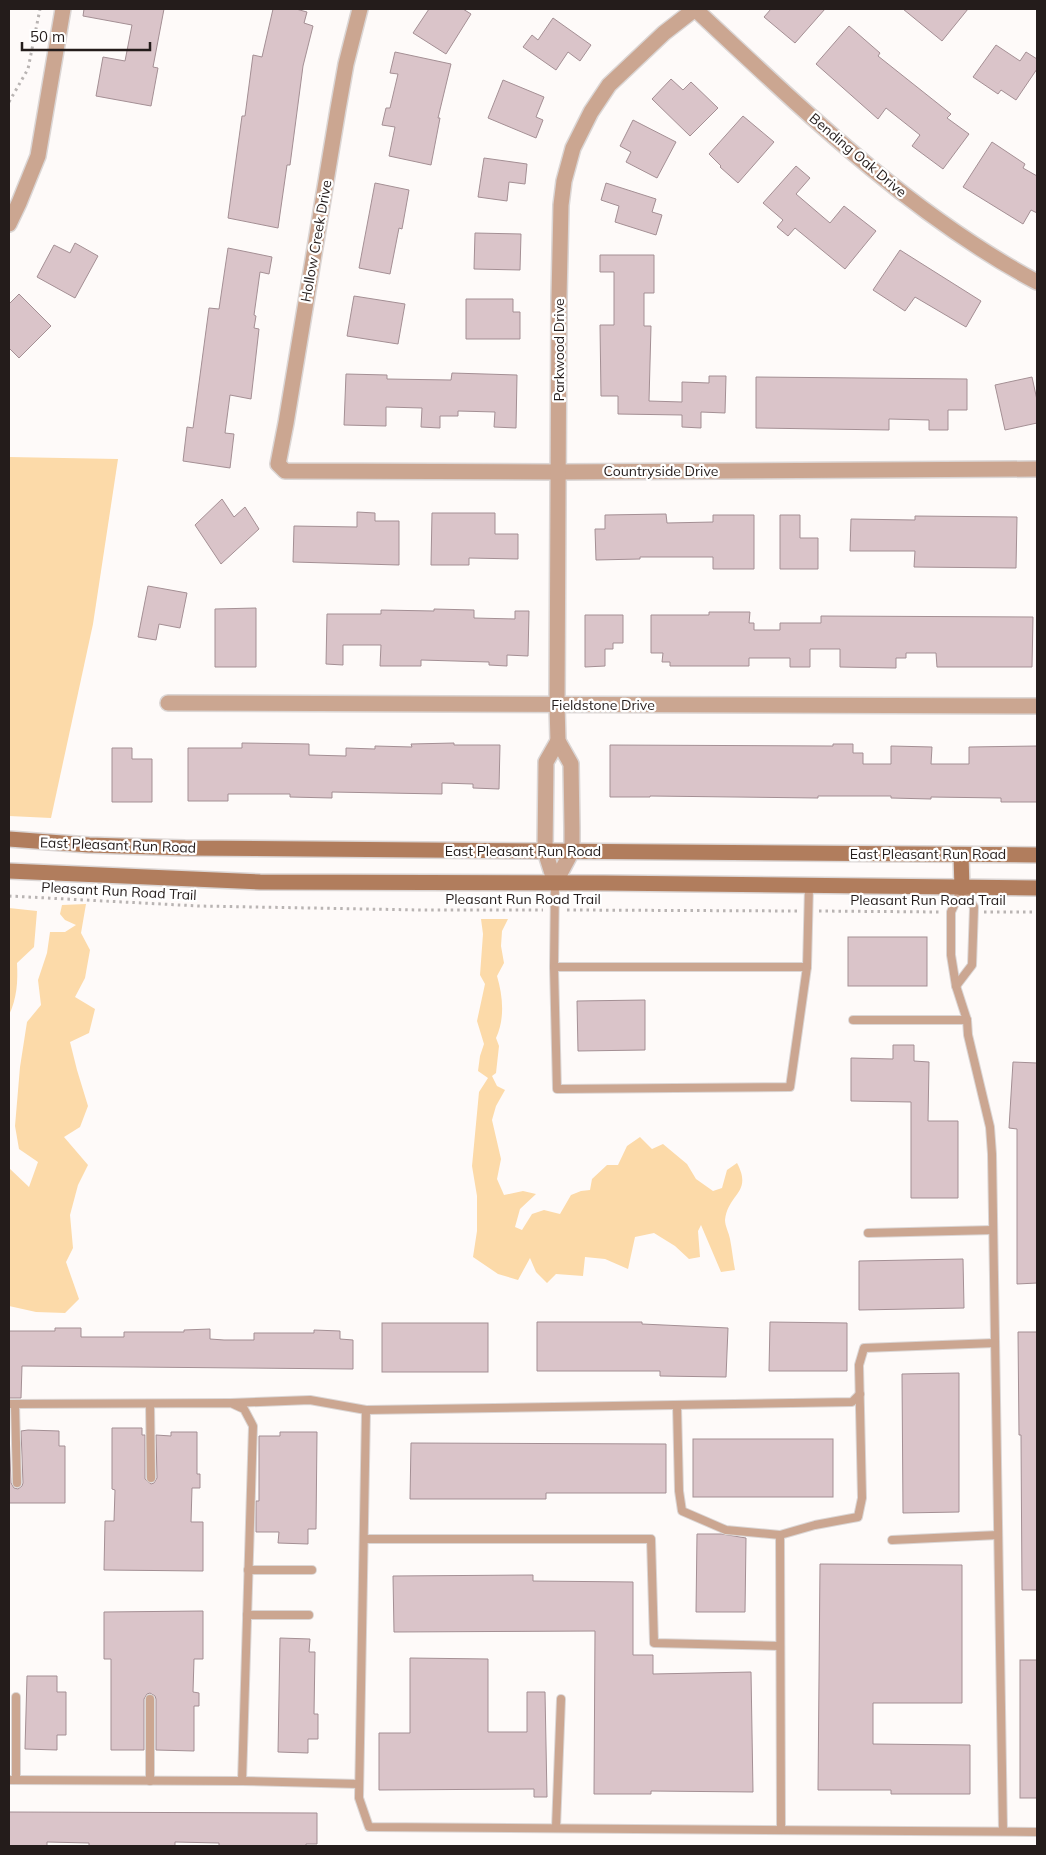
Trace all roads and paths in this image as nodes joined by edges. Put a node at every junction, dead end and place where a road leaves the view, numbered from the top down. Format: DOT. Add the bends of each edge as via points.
graph roads {
  1 [pos="40,9"];
  2 [pos="63,9"];
  3 [pos="360,9"];
  4 [pos="695,9"];
  5 [pos="9,102"];
  6 [pos="9,224"];
  7 [pos="1037,282"];
  8 [pos="1037,469"];
  9 [pos="285,471"];
  10 [pos="558,472"];
  11 [pos="168,703"];
  12 [pos="557,705"];
  13 [pos="1037,706"];
  14 [pos="558,741"];
  15 [pos="9,839"];
  16 [pos="545,851"];
  17 [pos="572,851"];
  18 [pos="961,855"];
  19 [pos="1037,855"];
  20 [pos="9,871"];
  21 [pos="555,883"];
  22 [pos="809,886"];
  23 [pos="962,888"];
  24 [pos="1037,888"];
  25 [pos="9,896"];
  26 [pos="555,910"];
  27 [pos="808,911"];
  28 [pos="951,912"];
  29 [pos="974,912"];
  30 [pos="1037,912"];
  31 [pos="554,967"];
  32 [pos="807,967"];
  33 [pos="956,986"];
  34 [pos="853,1020"];
  35 [pos="967,1020"];
  36 [pos="993,1230"];
  37 [pos="868,1233"];
  38 [pos="995,1343"];
  39 [pos="860,1394"];
  40 [pos="231,1403"];
  41 [pos="12,1404"];
  42 [pos="150,1404"];
  43 [pos="677,1406"];
  44 [pos="366,1410"];
  45 [pos="151,1478"];
  46 [pos="17,1483"];
  47 [pos="780,1535"];
  48 [pos="998,1536"];
  49 [pos="364,1539"];
  50 [pos="892,1540"];
  51 [pos="248,1570"];
  52 [pos="312,1570"];
  53 [pos="247,1616"];
  54 [pos="310,1616"];
  55 [pos="780,1646"];
  56 [pos="16,1698"];
  57 [pos="150,1699"];
  58 [pos="561,1699"];
  59 [pos="12,1780"];
  60 [pos="150,1781"];
  61 [pos="242,1781"];
  62 [pos="359,1784"];
  63 [pos="556,1828"];
  64 [pos="781,1830"];
  65 [pos="1003,1831"];
  66 [pos="1037,1832"];
  1 -- 5 [label="path" via="28,69"];
  2 -- 6 [label="street" via="38,156"];
  3 -- 9 [label="street, Hollow Creek Drive" via="346,64 278,464"];
  4 -- 7 [label="street, Bending Oak Drive" via="887,181 942,222"];
  4 -- 10 [label="street, Parkwood Drive" via="658,38 609,85 573,148 561,205"];
  8 -- 10 [label="street, Countryside Drive"];
  9 -- 10 [label="street, Countryside Drive"];
  10 -- 12 [label="street, Parkwood Drive"];
  11 -- 12 [label="street, Fieldstone Drive"];
  12 -- 13 [label="street, Fieldstone Drive"];
  12 -- 14 [label="street, Parkwood Drive"];
  14 -- 16 [label="street" via="546,762"];
  14 -- 17 [label="street, Parkwood Drive" via="571,764"];
  15 -- 16 [label="main road, East Pleasant Run Road" via="185,848"];
  16 -- 17 [label="main road, East Pleasant Run Road"];
  16 -- 21 [label="street"];
  17 -- 18 [label="main road, East Pleasant Run Road"];
  17 -- 21 [label="street, Parkwood Drive"];
  18 -- 19 [label="main road, East Pleasant Run Road"];
  18 -- 23 [label="main road"];
  20 -- 21 [label="main road" via="260,882"];
  21 -- 22 [label="main road"];
  21 -- 26 [label="lane"];
  22 -- 23 [label="main road"];
  22 -- 27 [label="lane"];
  23 -- 24 [label="main road"];
  23 -- 28 [label="lane"];
  23 -- 29 [label="lane"];
  25 -- 26 [label="path, Pleasant Run Road Trail" via="199,906"];
  26 -- 27 [label="path, Pleasant Run Road Trail"];
  26 -- 31 [label="lane"];
  27 -- 28 [label="path, Pleasant Run Road Trail"];
  27 -- 32 [label="lane"];
  28 -- 33 [label="lane" via="951,955"];
  29 -- 30 [label="path, Pleasant Run Road Trail"];
  29 -- 33 [label="lane" via="972,965"];
  31 -- 32 [label="lane"];
  31 -- 32 [label="lane" via="557,1089 790,1087"];
  33 -- 35 [label="lane"];
  34 -- 35 [label="lane"];
  35 -- 36 [label="lane" via="990,1127"];
  36 -- 37 [label="lane"];
  36 -- 38 [label="lane"];
  38 -- 39 [label="lane" via="864,1348 859,1365"];
  38 -- 48 [label="lane"];
  39 -- 43 [label="lane" via="852,1402"];
  39 -- 47 [label="lane" via="862,1498 858,1517"];
  40 -- 42 [label="lane"];
  40 -- 44 [label="lane" via="310,1400"];
  40 -- 51 [label="lane" via="244,1409 252,1426"];
  41 -- 42 [label="lane"];
  41 -- 46 [label="lane"];
  42 -- 45 [label="lane"];
  43 -- 44 [label="lane"];
  43 -- 47 [label="lane" via="682,1511 726,1530"];
  44 -- 49 [label="lane"];
  47 -- 55 [label="lane"];
  48 -- 50 [label="lane"];
  48 -- 65 [label="lane"];
  49 -- 55 [label="lane" via="651,1539 654,1643"];
  49 -- 62 [label="lane"];
  51 -- 52 [label="lane"];
  51 -- 53 [label="lane"];
  53 -- 54 [label="lane"];
  53 -- 61 [label="lane"];
  55 -- 64 [label="lane"];
  56 -- 59 [label="lane"];
  57 -- 60 [label="lane"];
  58 -- 63 [label="lane"];
  59 -- 60 [label="lane"];
  60 -- 61 [label="lane"];
  61 -- 62 [label="lane"];
  62 -- 63 [label="lane" via="359,1798 369,1827"];
  63 -- 64 [label="lane"];
  64 -- 65 [label="lane"];
  65 -- 66 [label="lane"];
}
